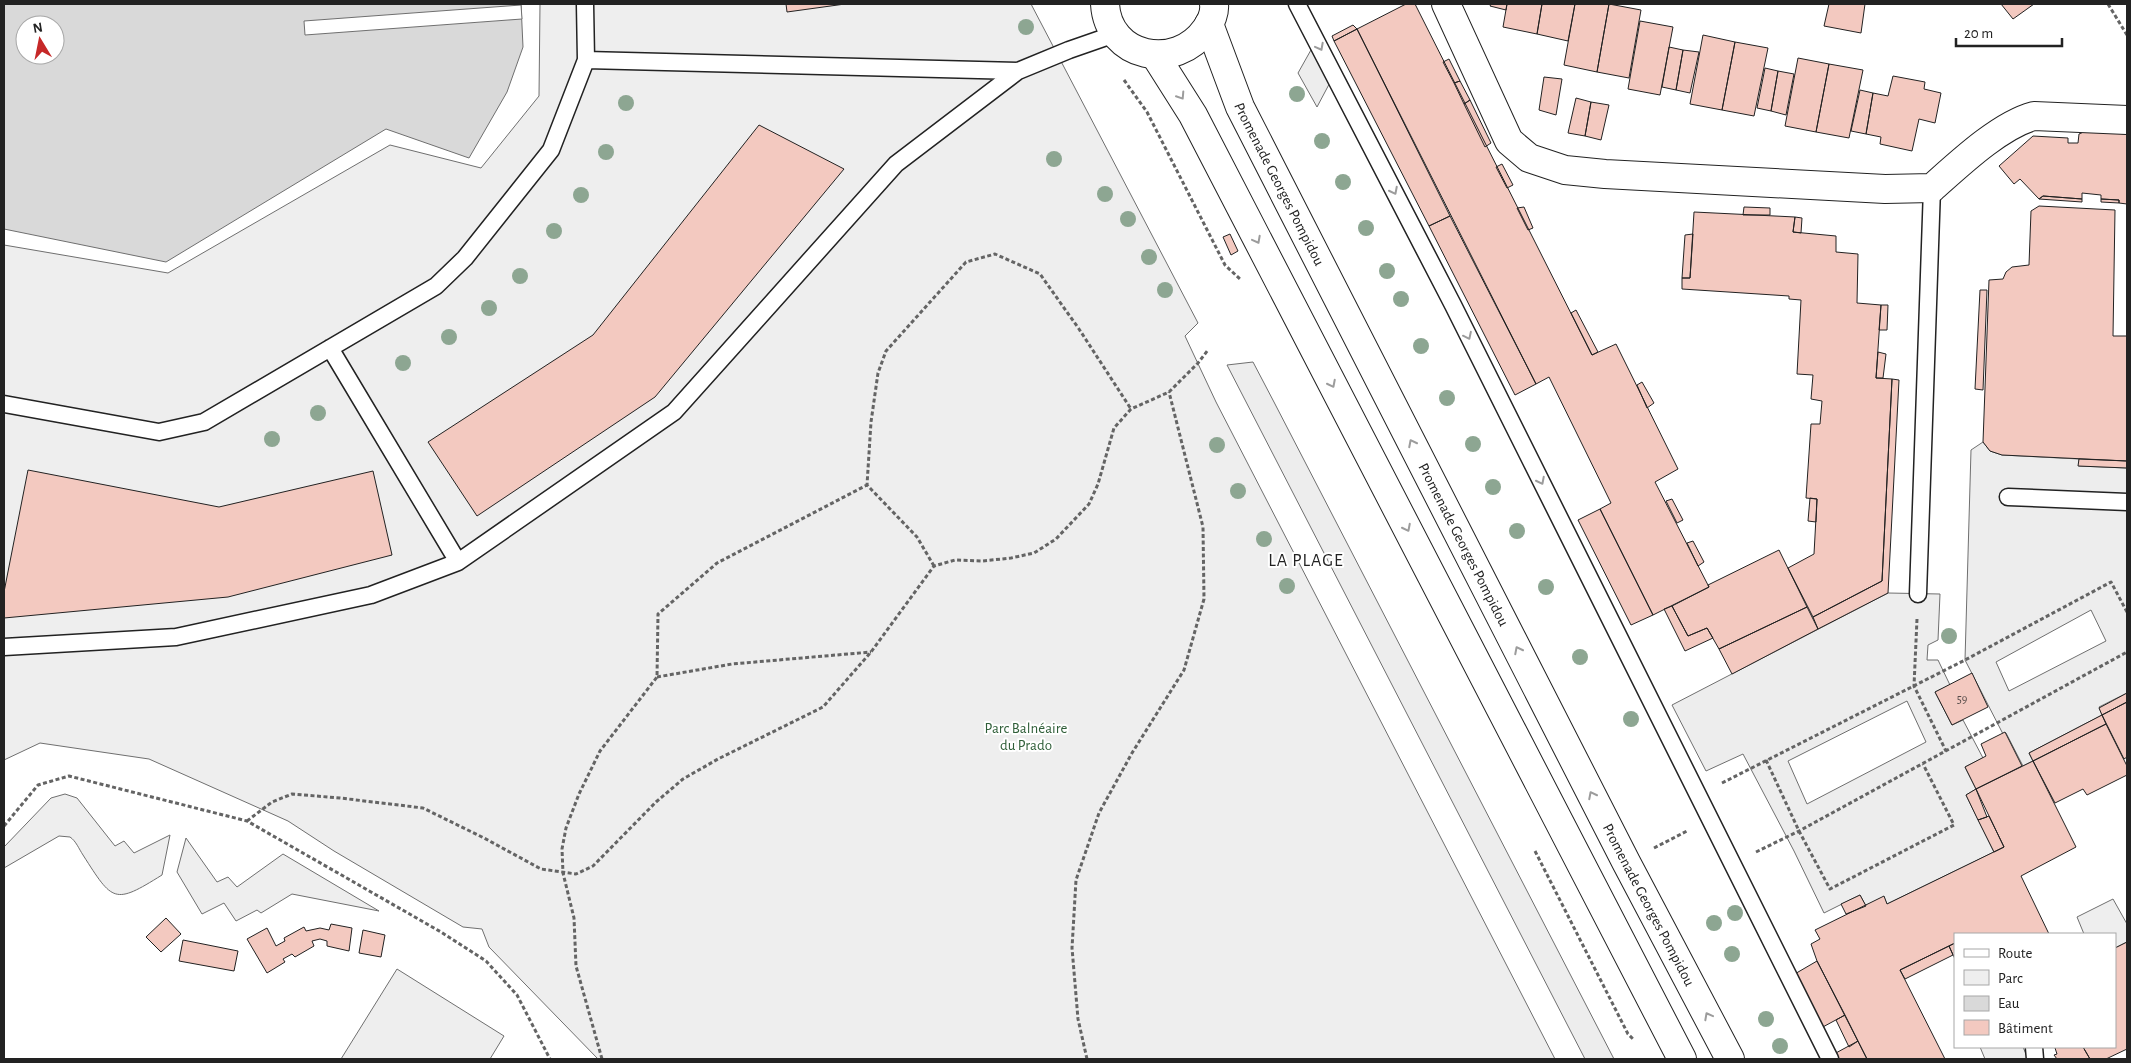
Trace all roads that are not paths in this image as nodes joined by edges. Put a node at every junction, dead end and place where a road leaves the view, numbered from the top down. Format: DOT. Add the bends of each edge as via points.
graph roads {
  1 [pos="585,4"];
  2 [pos="1104,4"];
  3 [pos="1297,4"];
  4 [pos="1446,4"];
  5 [pos="1212,14"];
  6 [pos="1115,34"];
  7 [pos="1155,55"];
  8 [pos="586,60"];
  9 [pos="1018,71"];
  10 [pos="2127,120"];
  11 [pos="1932,188"];
  12 [pos="330,348"];
  13 [pos="4,404"];
  14 [pos="2008,496"];
  15 [pos="2127,502"];
  16 [pos="458,562"];
  17 [pos="1918,594"];
  18 [pos="4,647"];
  19 [pos="1682,1059"];
  20 [pos="1730,1059"];
  21 [pos="1830,1059"];
  1 -- 8 [label="lane"];
  2 -- 6 [label="main road"];
  3 -- 21 [label="lane, one-way" via="1457,314"];
  4 -- 11 [label="main road" via="1510,141 1529,158 1565,170 1605,174 1885,189"];
  5 -- 7 [label="main road, Promenade Georges Pompidou" via="1200,38 1187,48 1172,54"];
  20 -- 5 [label="main road, Promenade Georges Pompidou, one-way" via="1240,107"];
  6 -- 7 [label="main road, Promenade Georges Pompidou" via="1140,52"];
  6 -- 9 [label="lane"];
  7 -- 19 [label="main road, one-way" via="1193,114"];
  8 -- 9 [label="lane"];
  8 -- 12 [label="lane" via="551,150 465,258 436,286"];
  9 -- 16 [label="lane" via="896,164 674,412"];
  10 -- 11 [label="main road" via="2034,116 2020,120"];
  11 -- 17 [label="lane"];
  12 -- 13 [label="lane" via="204,422 159,432"];
  12 -- 16 [label="lane"];
  14 -- 15 [label="lane"];
  16 -- 18 [label="lane" via="372,595 176,637"];
}
